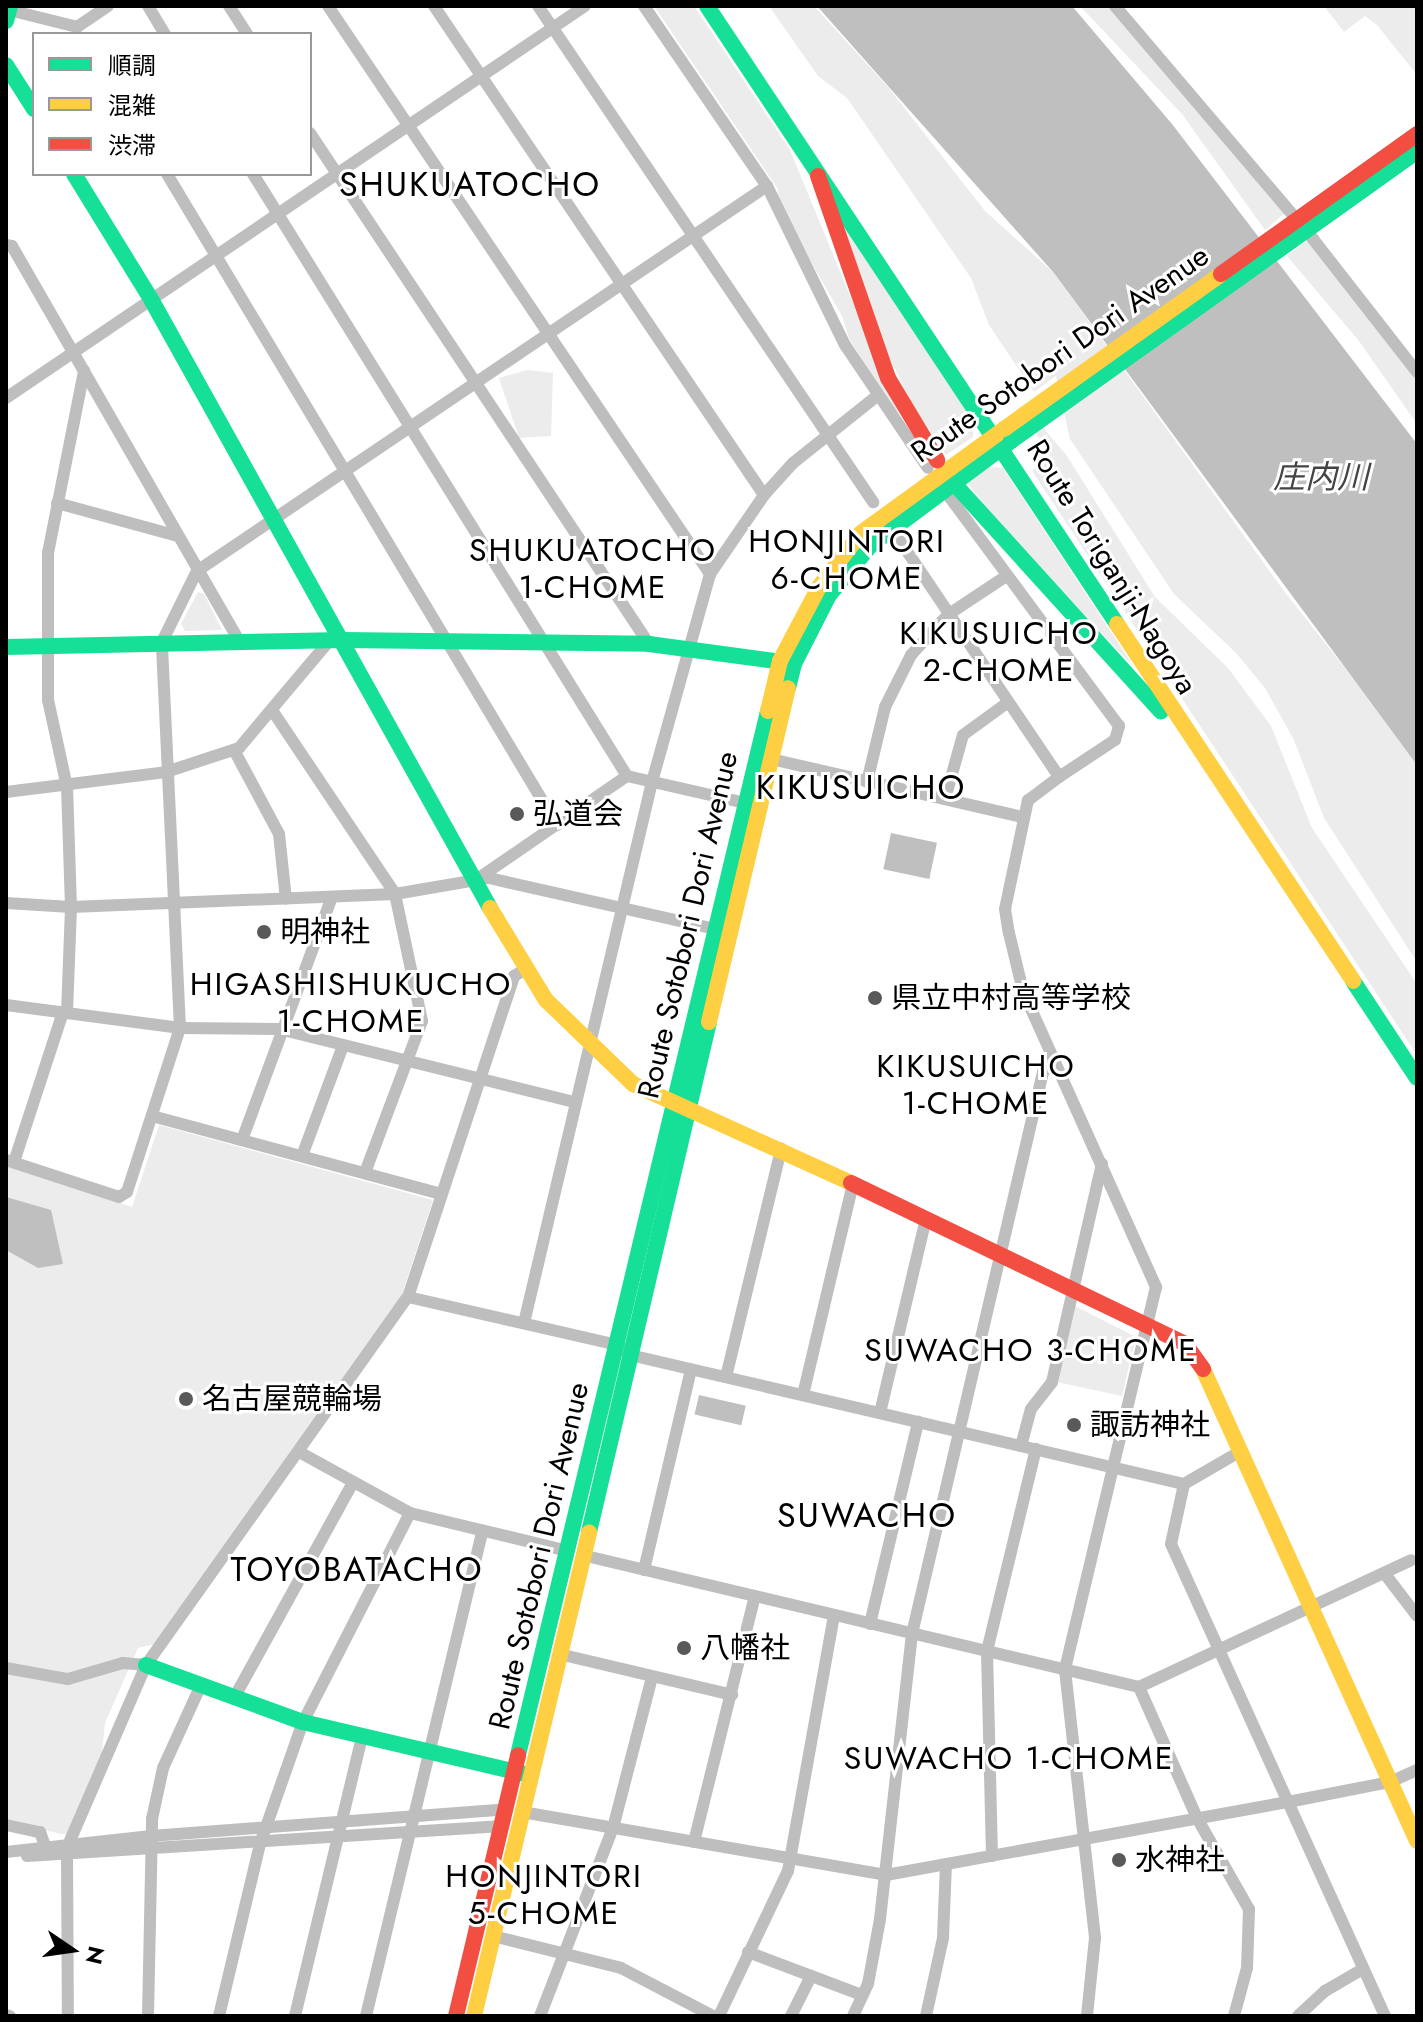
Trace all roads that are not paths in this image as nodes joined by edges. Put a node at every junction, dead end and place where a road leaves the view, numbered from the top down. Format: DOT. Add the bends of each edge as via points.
graph roads {
  1 [pos="108,6"];
  2 [pos="148,6"];
  3 [pos="229,6"];
  4 [pos="328,6"];
  5 [pos="434,6"];
  6 [pos="538,6"];
  7 [pos="585,6"];
  8 [pos="644,6"];
  9 [pos="707,6"];
  10 [pos="1115,6"];
  11 [pos="8,12"];
  12 [pos="553,28"];
  13 [pos="80,30"];
  14 [pos="164,32"];
  15 [pos="246,32"];
  16 [pos="6,65"];
  17 [pos="482,77"];
  18 [pos="32,106"];
  19 [pos="409,126"];
  20 [pos="1417,134"];
  21 [pos="312,136"];
  22 [pos="1417,151"];
  23 [pos="816,167"];
  24 [pos="337,175"];
  25 [pos="75,176"];
  26 [pos="168,176"];
  27 [pos="254,176"];
  28 [pos="767,186"];
  29 [pos="279,215"];
  30 [pos="692,237"];
  31 [pos="6,245"];
  32 [pos="217,257"];
  33 [pos="621,284"];
  34 [pos="152,301"];
  35 [pos="549,333"];
  36 [pos="74,353"];
  37 [pos="84,371"];
  38 [pos="1417,372"];
  39 [pos="476,383"];
  40 [pos="877,396"];
  41 [pos="6,398"];
  42 [pos="411,427"];
  43 [pos="825,433"];
  44 [pos="1003,438"];
  45 [pos="932,464"];
  46 [pos="345,471"];
  47 [pos="955,493"];
  48 [pos="764,495"];
  49 [pos="873,502"];
  50 [pos="57,503"];
  51 [pos="273,520"];
  52 [pos="896,535"];
  53 [pos="178,536"];
  54 [pos="197,571"];
  55 [pos="710,574"];
  56 [pos="1005,577"];
  57 [pos="949,614"];
  58 [pos="336,640"];
  59 [pos="239,641"];
  60 [pos="446,641"];
  61 [pos="162,642"];
  62 [pos="545,643"];
  63 [pos="649,644"];
  64 [pos="46,645"];
  65 [pos="6,647"];
  66 [pos="686,648"];
  67 [pos="787,663"];
  68 [pos="1007,703"];
  69 [pos="272,710"];
  70 [pos="1183,732"];
  71 [pos="234,750"];
  72 [pos="771,759"];
  73 [pos="166,772"];
  74 [pos="627,776"];
  75 [pos="1059,777"];
  76 [pos="652,782"];
  77 [pos="867,782"];
  78 [pos="67,787"];
  79 [pos="6,792"];
  80 [pos="945,799"];
  81 [pos="746,803"];
  82 [pos="1023,817"];
  83 [pos="557,825"];
  84 [pos="476,880"];
  85 [pos="395,894"];
  86 [pos="332,897"];
  87 [pos="286,899"];
  88 [pos="6,903"];
  89 [pos="174,904"];
  90 [pos="71,907"];
  91 [pos="622,908"];
  92 [pos="715,929"];
  93 [pos="524,970"];
  94 [pos="6,1005"];
  95 [pos="65,1012"];
  96 [pos="180,1028"];
  97 [pos="279,1029"];
  98 [pos="588,1045"];
  99 [pos="343,1046"];
  100 [pos="406,1062"];
  101 [pos="1055,1063"];
  102 [pos="1417,1078"];
  103 [pos="480,1080"];
  104 [pos="575,1102"];
  105 [pos="681,1107"];
  106 [pos="152,1116"];
  107 [pos="242,1140"];
  108 [pos="781,1149"];
  109 [pos="302,1156"];
  110 [pos="10,1161"];
  111 [pos="1102,1164"];
  112 [pos="365,1173"];
  113 [pos="853,1184"];
  114 [pos="442,1194"];
  115 [pos="926,1219"];
  116 [pos="1002,1257"];
  117 [pos="1073,1291"];
  118 [pos="408,1297"];
  119 [pos="524,1323"];
  120 [pos="1146,1325"];
  121 [pos="624,1350"];
  122 [pos="691,1369"];
  123 [pos="726,1377"];
  124 [pos="803,1395"];
  125 [pos="880,1413"];
  126 [pos="918,1422"];
  127 [pos="959,1431"];
  128 [pos="1021,1446"];
  129 [pos="1036,1449"];
  130 [pos="1241,1451"];
  131 [pos="301,1453"];
  132 [pos="1113,1467"];
  133 [pos="352,1484"];
  134 [pos="1184,1484"];
  135 [pos="410,1513"];
  136 [pos="482,1532"];
  137 [pos="575,1553"];
  138 [pos="1411,1560"];
  139 [pos="644,1570"];
  140 [pos="1385,1574"];
  141 [pos="755,1596"];
  142 [pos="1311,1609"];
  143 [pos="834,1615"];
  144 [pos="1417,1616"];
  145 [pos="870,1624"];
  146 [pos="912,1634"];
  147 [pos="987,1651"];
  148 [pos="1219,1651"];
  149 [pos="559,1654"];
  150 [pos="146,1665"];
  151 [pos="6,1668"];
  152 [pos="1065,1670"];
  153 [pos="652,1677"];
  154 [pos="200,1687"];
  155 [pos="1139,1687"];
  156 [pos="732,1695"];
  157 [pos="234,1698"];
  158 [pos="303,1722"];
  159 [pos="362,1736"];
  160 [pos="429,1751"];
  161 [pos="1417,1770"];
  162 [pos="523,1774"];
  163 [pos="1390,1782"];
  164 [pos="1288,1802"];
  165 [pos="415,1816"];
  166 [pos="510,1816"];
  167 [pos="1197,1818"];
  168 [pos="342,1822"];
  169 [pos="6,1825"];
  170 [pos="266,1827"];
  171 [pos="613,1828"];
  172 [pos="411,1833"];
  173 [pos="151,1836"];
  174 [pos="337,1836"];
  175 [pos="1086,1839"];
  176 [pos="1417,1841"];
  177 [pos="694,1842"];
  178 [pos="260,1844"];
  179 [pos="45,1846"];
  180 [pos="68,1847"];
  181 [pos="150,1850"];
  182 [pos="6,1854"];
  183 [pos="992,1856"];
  184 [pos="789,1859"];
  185 [pos="946,1864"];
  186 [pos="886,1875"];
  187 [pos="493,1936"];
  188 [pos="562,1952"];
  189 [pos="748,1952"];
  190 [pos="1363,1969"];
  191 [pos="811,1976"];
  192 [pos="862,1995"];
  193 [pos="68,2016"];
  194 [pos="148,2016"];
  195 [pos="219,2016"];
  196 [pos="295,2016"];
  197 [pos="366,2016"];
  198 [pos="456,2016"];
  199 [pos="474,2016"];
  200 [pos="540,2016"];
  201 [pos="713,2016"];
  202 [pos="719,2016"];
  203 [pos="791,2016"];
  204 [pos="853,2016"];
  205 [pos="926,2016"];
  206 [pos="1087,2016"];
  207 [pos="1234,2016"];
  208 [pos="1298,2016"];
  209 [pos="1385,2016"];
  1 -- 13 [label="street"];
  2 -- 14 [label="street"];
  3 -- 15 [label="street"];
  4 -- 19 [label="street"];
  5 -- 17 [label="street"];
  6 -- 12 [label="street"];
  7 -- 12 [label="street"];
  8 -- 28 [label="street"];
  9 -- 23 [label="main road, Route Toriganji-Nagoya"];
  10 -- 38 [label="street" via="1313,239"];
  11 -- 13 [label="street"];
  12 -- 17 [label="street"];
  12 -- 30 [label="street"];
  16 -- 18 [label="main road"];
  17 -- 19 [label="street"];
  17 -- 33 [label="street"];
  19 -- 24 [label="street"];
  19 -- 35 [label="street"];
  20 -- 44 [label="main road, Route Sotobori Dori Avenue, bridge"];
  21 -- 24 [label="street"];
  22 -- 44 [label="main road, Route Sotobori Dori Avenue, bridge"];
  23 -- 44 [label="main road, Route Toriganji-Nagoya"];
  23 -- 45 [label="main road" via="823,203 888,378"];
  24 -- 29 [label="street"];
  24 -- 39 [label="street"];
  25 -- 34 [label="main road"];
  26 -- 32 [label="street"];
  27 -- 29 [label="street"];
  28 -- 30 [label="street"];
  28 -- 40 [label="street" via="845,345"];
  29 -- 32 [label="street"];
  29 -- 42 [label="street"];
  30 -- 33 [label="street"];
  30 -- 43 [label="street"];
  31 -- 36 [label="street" via="12,246"];
  32 -- 34 [label="street"];
  32 -- 46 [label="street"];
  33 -- 35 [label="street"];
  33 -- 48 [label="street"];
  34 -- 36 [label="street"];
  34 -- 51 [label="main road"];
  35 -- 39 [label="street"];
  35 -- 55 [label="street"];
  36 -- 37 [label="street"];
  36 -- 41 [label="street"];
  37 -- 50 [label="street"];
  37 -- 53 [label="street"];
  39 -- 42 [label="street"];
  39 -- 63 [label="street"];
  40 -- 43 [label="street"];
  40 -- 45 [label="street"];
  42 -- 46 [label="street"];
  42 -- 62 [label="street"];
  43 -- 48 [label="street"];
  43 -- 49 [label="street"];
  44 -- 67 [label="main road, Route Sotobori Dori Avenue" via="871,545 829,595"];
  44 -- 70 [label="main road, Route Toriganji-Nagoya"];
  46 -- 51 [label="street"];
  46 -- 60 [label="street"];
  47 -- 56 [label="street"];
  47 -- 70 [label="main road"];
  48 -- 55 [label="street"];
  50 -- 53 [label="street"];
  50 -- 64 [label="street" via="48,553"];
  51 -- 54 [label="street"];
  51 -- 58 [label="main road"];
  52 -- 57 [label="street"];
  53 -- 54 [label="street"];
  54 -- 59 [label="street"];
  54 -- 61 [label="street"];
  55 -- 66 [label="street"];
  56 -- 57 [label="street"];
  56 -- 75 [label="street" via="1119,726 1115,740"];
  57 -- 68 [label="street"];
  57 -- 77 [label="street" via="917,646 892,689"];
  58 -- 59 [label="main road"];
  58 -- 60 [label="main road"];
  58 -- 69 [label="street"];
  58 -- 84 [label="main road"];
  59 -- 61 [label="main road"];
  60 -- 62 [label="main road"];
  60 -- 83 [label="street"];
  61 -- 64 [label="main road"];
  61 -- 73 [label="street"];
  62 -- 63 [label="main road"];
  62 -- 74 [label="street"];
  63 -- 66 [label="main road"];
  64 -- 65 [label="main road"];
  64 -- 78 [label="street" via="48,700"];
  66 -- 67 [label="main road"];
  66 -- 76 [label="street"];
  67 -- 72 [label="main road, Route Sotobori Dori Avenue"];
  67 -- 81 [label="main road, Route Sotobori Dori Avenue"];
  68 -- 75 [label="street"];
  68 -- 80 [label="street" via="963,735"];
  69 -- 71 [label="street"];
  69 -- 85 [label="street"];
  70 -- 102 [label="main road, Route Toriganji-Nagoya" via="1359,984"];
  71 -- 73 [label="street"];
  71 -- 87 [label="street" via="279,834"];
  72 -- 77 [label="street"];
  72 -- 105 [label="main road, Route Sotobori Dori Avenue"];
  73 -- 78 [label="street"];
  73 -- 89 [label="street"];
  74 -- 76 [label="street"];
  74 -- 83 [label="street"];
  75 -- 82 [label="street" via="1028,800"];
  76 -- 81 [label="street"];
  76 -- 91 [label="street"];
  77 -- 80 [label="street"];
  78 -- 79 [label="street"];
  78 -- 90 [label="street"];
  80 -- 82 [label="street"];
  81 -- 92 [label="main road, Route Sotobori Dori Avenue"];
  82 -- 101 [label="street" via="1005,909 1023,991"];
  83 -- 84 [label="street"];
  84 -- 85 [label="street"];
  84 -- 91 [label="street" via="489,878"];
  84 -- 93 [label="main road"];
  85 -- 86 [label="street"];
  85 -- 100 [label="street" via="422,1021"];
  86 -- 87 [label="street"];
  86 -- 97 [label="street"];
  87 -- 89 [label="street"];
  88 -- 90 [label="street"];
  89 -- 90 [label="street"];
  89 -- 96 [label="street"];
  90 -- 95 [label="street"];
  91 -- 92 [label="street"];
  91 -- 98 [label="street"];
  92 -- 105 [label="main road, Route Sotobori Dori Avenue"];
  93 -- 98 [label="main road"];
  93 -- 103 [label="street" via="514,976"];
  94 -- 95 [label="street"];
  95 -- 96 [label="street"];
  95 -- 110 [label="street"];
  96 -- 97 [label="street"];
  96 -- 106 [label="street"];
  97 -- 99 [label="street"];
  97 -- 107 [label="street"];
  98 -- 104 [label="street"];
  98 -- 105 [label="main road" via="633,1084"];
  99 -- 100 [label="street"];
  99 -- 109 [label="street"];
  100 -- 103 [label="street"];
  100 -- 112 [label="street"];
  101 -- 111 [label="street"];
  101 -- 116 [label="street" via="1043,1072"];
  103 -- 104 [label="street"];
  103 -- 114 [label="street"];
  104 -- 119 [label="street"];
  105 -- 108 [label="main road"];
  105 -- 121 [label="main road, Route Sotobori Dori Avenue"];
  106 -- 107 [label="street"];
  106 -- 110 [label="street" via="127,1192 119,1197"];
  107 -- 109 [label="street"];
  108 -- 113 [label="main road"];
  108 -- 123 [label="street"];
  109 -- 112 [label="street"];
  111 -- 117 [label="street"];
  111 -- 120 [label="street" via="1156,1287"];
  112 -- 114 [label="street"];
  113 -- 115 [label="main road"];
  113 -- 124 [label="street"];
  114 -- 118 [label="street"];
  115 -- 116 [label="main road"];
  115 -- 125 [label="street"];
  116 -- 117 [label="main road"];
  116 -- 127 [label="street"];
  117 -- 120 [label="main road"];
  117 -- 128 [label="street" via="1052,1382 1031,1409"];
  118 -- 119 [label="street"];
  118 -- 131 [label="street"];
  119 -- 121 [label="street"];
  120 -- 130 [label="main road" via="1197,1356"];
  120 -- 132 [label="street"];
  121 -- 122 [label="street"];
  121 -- 137 [label="main road, Route Sotobori Dori Avenue"];
  122 -- 123 [label="street"];
  122 -- 139 [label="street"];
  123 -- 124 [label="street"];
  124 -- 125 [label="street"];
  125 -- 126 [label="street"];
  126 -- 127 [label="street"];
  126 -- 145 [label="street"];
  127 -- 128 [label="street"];
  127 -- 146 [label="street"];
  128 -- 129 [label="street"];
  129 -- 132 [label="street"];
  129 -- 147 [label="street"];
  130 -- 134 [label="street"];
  130 -- 142 [label="main road"];
  131 -- 133 [label="street"];
  131 -- 150 [label="street"];
  132 -- 134 [label="street"];
  132 -- 152 [label="street"];
  133 -- 135 [label="street"];
  133 -- 157 [label="street"];
  134 -- 148 [label="street" via="1171,1544"];
  135 -- 136 [label="street"];
  135 -- 158 [label="street"];
  136 -- 137 [label="street"];
  136 -- 160 [label="street"];
  137 -- 139 [label="street"];
  137 -- 149 [label="main road, Route Sotobori Dori Avenue"];
  137 -- 162 [label="main road, Route Sotobori Dori Avenue"];
  138 -- 140 [label="street"];
  139 -- 141 [label="street"];
  140 -- 142 [label="street"];
  140 -- 144 [label="street"];
  141 -- 143 [label="street"];
  141 -- 156 [label="street"];
  142 -- 148 [label="street"];
  142 -- 163 [label="main road"];
  143 -- 145 [label="street"];
  143 -- 184 [label="street"];
  145 -- 146 [label="street"];
  146 -- 147 [label="street"];
  146 -- 186 [label="street"];
  147 -- 152 [label="street"];
  147 -- 183 [label="street"];
  148 -- 155 [label="street"];
  148 -- 164 [label="street"];
  149 -- 153 [label="street"];
  149 -- 162 [label="main road, Route Sotobori Dori Avenue"];
  150 -- 151 [label="street" via="123,1663 68,1679"];
  150 -- 154 [label="main road"];
  150 -- 180 [label="street"];
  152 -- 155 [label="street"];
  152 -- 175 [label="street"];
  153 -- 156 [label="street"];
  153 -- 171 [label="street"];
  154 -- 157 [label="main road"];
  154 -- 173 [label="street" via="163,1768"];
  155 -- 167 [label="street"];
  156 -- 177 [label="street"];
  157 -- 158 [label="main road"];
  158 -- 159 [label="main road"];
  158 -- 170 [label="street"];
  159 -- 160 [label="main road"];
  159 -- 168 [label="street"];
  160 -- 162 [label="main road"];
  160 -- 165 [label="street"];
  161 -- 163 [label="street"];
  162 -- 166 [label="main road, Route Sotobori Dori Avenue"];
  163 -- 164 [label="street"];
  163 -- 176 [label="main road"];
  164 -- 167 [label="street"];
  164 -- 190 [label="street"];
  165 -- 166 [label="street"];
  165 -- 168 [label="street"];
  165 -- 172 [label="street"];
  166 -- 171 [label="street"];
  166 -- 172 [label="street"];
  166 -- 187 [label="main road, Route Sotobori Dori Avenue"];
  166 -- 198 [label="main road, Route Sotobori Dori Avenue"];
  167 -- 175 [label="street"];
  167 -- 207 [label="street" via="1249,1909 1247,1968"];
  168 -- 170 [label="street"];
  168 -- 174 [label="street"];
  169 -- 179 [label="street" via="40,1832"];
  170 -- 173 [label="street"];
  170 -- 178 [label="street"];
  171 -- 177 [label="street"];
  171 -- 188 [label="street"];
  172 -- 174 [label="street"];
  172 -- 197 [label="street"];
  173 -- 180 [label="street"];
  173 -- 181 [label="street"];
  174 -- 178 [label="street"];
  174 -- 196 [label="street"];
  175 -- 183 [label="street"];
  175 -- 206 [label="street" via="1095,1938"];
  177 -- 184 [label="street"];
  178 -- 181 [label="street"];
  178 -- 195 [label="street"];
  179 -- 180 [label="street"];
  179 -- 182 [label="street"];
  180 -- 181 [label="street"];
  180 -- 182 [label="street"];
  180 -- 193 [label="street"];
  181 -- 194 [label="street"];
  183 -- 185 [label="street"];
  184 -- 186 [label="street"];
  184 -- 189 [label="street"];
  185 -- 186 [label="street"];
  185 -- 205 [label="street" via="943,1938"];
  186 -- 192 [label="street"];
  187 -- 188 [label="street"];
  187 -- 199 [label="main road, Route Sotobori Dori Avenue"];
  188 -- 200 [label="street"];
  188 -- 201 [label="street" via="621,1968"];
  189 -- 191 [label="street"];
  189 -- 202 [label="street"];
  190 -- 208 [label="street" via="1325,1991"];
  190 -- 209 [label="street"];
  191 -- 192 [label="street"];
  191 -- 203 [label="street"];
  192 -- 204 [label="street"];
}
